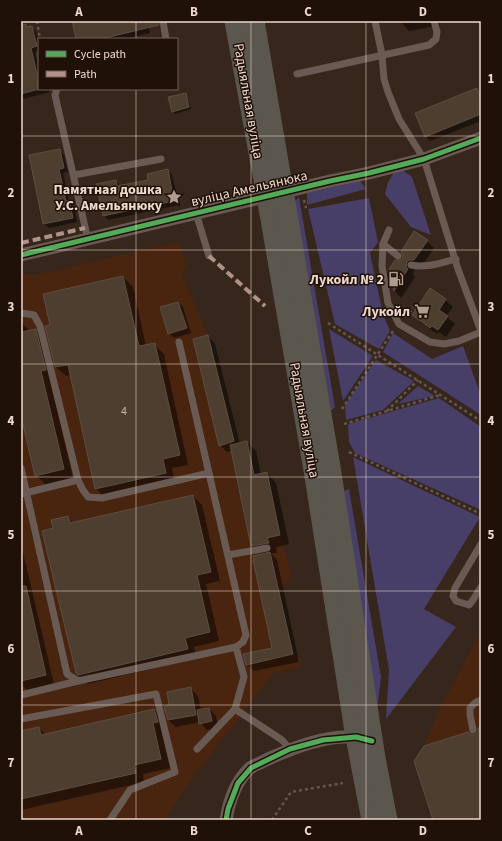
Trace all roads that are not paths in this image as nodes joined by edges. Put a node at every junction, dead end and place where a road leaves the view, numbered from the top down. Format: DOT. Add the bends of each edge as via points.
graph roads {
  1 [pos="163,21"];
  2 [pos="235,21"];
  3 [pos="254,21"];
  4 [pos="375,21"];
  5 [pos="434,21"];
  6 [pos="166,38"];
  7 [pos="382,55"];
  8 [pos="297,74"];
  9 [pos="57,90"];
  10 [pos="481,138"];
  11 [pos="161,159"];
  12 [pos="424,159"];
  13 [pos="74,175"];
  14 [pos="275,194"];
  15 [pos="196,213"];
  16 [pos="389,230"];
  17 [pos="88,240"];
  18 [pos="384,244"];
  19 [pos="21,255"];
  20 [pos="209,256"];
  21 [pos="398,256"];
  22 [pos="456,259"];
  23 [pos="411,265"];
  24 [pos="21,313"];
  25 [pos="481,332"];
  26 [pos="179,342"];
  27 [pos="21,468"];
  28 [pos="209,473"];
  29 [pos="78,480"];
  30 [pos="24,493"];
  31 [pos="481,544"];
  32 [pos="267,548"];
  33 [pos="228,555"];
  34 [pos="481,587"];
  35 [pos="236,647"];
  36 [pos="78,681"];
  37 [pos="21,695"];
  38 [pos="481,700"];
  39 [pos="235,710"];
  40 [pos="21,719"];
  41 [pos="474,730"];
  42 [pos="364,739"];
  43 [pos="197,749"];
  44 [pos="290,749"];
  45 [pos="110,820"];
  46 [pos="226,820"];
  47 [pos="372,820"];
  48 [pos="387,820"];
  1 -- 6 [label="lane"];
  2 -- 14 [label="main road, Радыяльная вуліца"];
  3 -- 14 [label="main road, Радыяльная вуліца"];
  4 -- 7 [label="lane"];
  5 -- 7 [label="lane" via="436,39 429,45"];
  7 -- 8 [label="lane"];
  7 -- 12 [label="lane" via="388,92 399,119"];
  9 -- 13 [label="lane" via="55,95"];
  10 -- 12 [label="street, вуліца Амельянюка"];
  11 -- 13 [label="lane"];
  12 -- 14 [label="street, вуліца Амельянюка"];
  12 -- 22 [label="lane"];
  13 -- 17 [label="lane"];
  14 -- 15 [label="street, вуліца Амельянюка"];
  14 -- 42 [label="main road, Радыяльная вуліца" via="312,462"];
  15 -- 17 [label="street, вуліца Амельянюка"];
  15 -- 20 [label="lane"];
  16 -- 18 [label="lane"];
  17 -- 19 [label="street, вуліца Амельянюка"];
  18 -- 21 [label="lane"];
  18 -- 25 [label="lane" via="382,266 388,303 399,324 430,342 444,344"];
  22 -- 23 [label="lane" via="431,266"];
  22 -- 25 [label="lane"];
  24 -- 29 [label="lane" via="34,315 40,326"];
  26 -- 28 [label="lane"];
  27 -- 30 [label="lane"];
  28 -- 29 [label="lane" via="102,498 88,497"];
  28 -- 33 [label="lane"];
  29 -- 30 [label="lane"];
  30 -- 36 [label="lane" via="67,674"];
  31 -- 34 [label="lane" via="455,588 453,596 456,601 469,605"];
  32 -- 33 [label="lane"];
  33 -- 35 [label="lane" via="246,635 243,642"];
  35 -- 36 [label="lane"];
  35 -- 39 [label="lane" via="244,677"];
  36 -- 37 [label="lane"];
  38 -- 41 [label="lane" via="470,708"];
  39 -- 43 [label="lane"];
  39 -- 44 [label="lane" via="282,740"];
  40 -- 45 [label="lane" via="156,694 175,772 130,790"];
  42 -- 44 [label="street" via="323,740"];
  42 -- 47 [label="main road, Радыяльная вуліца"];
  42 -- 48 [label="main road, Радыяльная вуліца"];
  44 -- 46 [label="street" via="251,768 238,783"];
}
